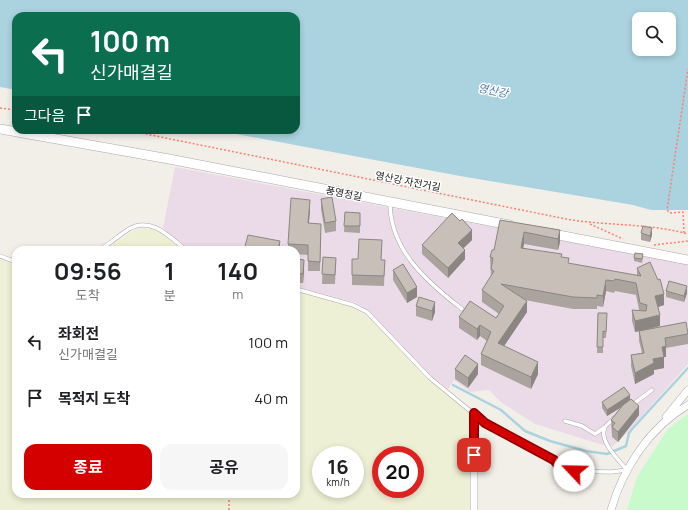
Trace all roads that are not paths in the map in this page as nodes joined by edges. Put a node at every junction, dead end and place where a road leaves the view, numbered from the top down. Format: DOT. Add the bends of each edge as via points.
graph roads {
  1 [pos="0,129"];
  2 [pos="12,131"];
  3 [pos="27,134"];
  4 [pos="390,202"];
  5 [pos="521,228"];
  6 [pos="536,231"];
  7 [pos="105,246"];
  8 [pos="181,246"];
  9 [pos="0,256"];
  10 [pos="12,260"];
  11 [pos="688,260"];
  12 [pos="300,290"];
  13 [pos="462,309"];
  14 [pos="652,390"];
  15 [pos="688,390"];
  16 [pos="688,404"];
  17 [pos="627,408"];
  18 [pos="474,413"];
  19 [pos="616,417"];
  20 [pos="565,421"];
  21 [pos="659,425"];
  22 [pos="605,427"];
  23 [pos="627,470"];
  24 [pos="474,510"];
  25 [pos="611,510"];
  1 -- 2 [label="street, 풍영정길"];
  3 -- 4 [label="street, 풍영정길"];
  4 -- 5 [label="street, 풍영정길"];
  4 -- 13 [label="lane" via="391,222 410,259 431,285"];
  6 -- 11 [label="street"];
  7 -- 8 [label="lane" via="139,225 154,226"];
  9 -- 10 [label="lane"];
  12 -- 18 [label="lane" via="353,304 367,312 430,378"];
  14 -- 17 [label="lane"];
  15 -- 21 [label="street"];
  16 -- 21 [label="street"];
  18 -- 23 [label="lane" via="485,423 554,460 563,471"];
  18 -- 24 [label="street"];
  19 -- 22 [label="lane"];
  20 -- 22 [label="lane" via="596,434"];
  21 -- 23 [label="street"];
  22 -- 23 [label="lane" via="604,438 609,448"];
  23 -- 25 [label="street"];
}
